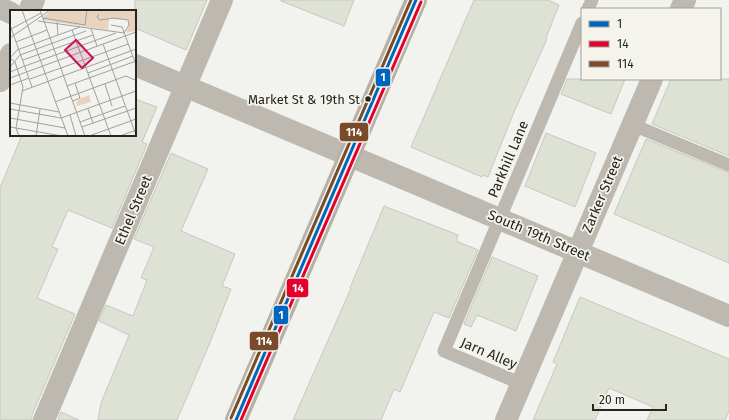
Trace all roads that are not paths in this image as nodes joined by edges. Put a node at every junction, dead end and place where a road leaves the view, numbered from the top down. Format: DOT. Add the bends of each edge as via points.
graph roads {
  1 [pos="34,0"];
  2 [pos="222,0"];
  3 [pos="416,0"];
  4 [pos="0,8"];
  5 [pos="29,10"];
  6 [pos="10,13"];
  7 [pos="581,25"];
  8 [pos="10,56"];
  9 [pos="136,65"];
  10 [pos="652,80"];
  11 [pos="0,81"];
  12 [pos="185,86"];
  13 [pos="632,125"];
  14 [pos="349,155"];
  15 [pos="729,165"];
  16 [pos="500,219"];
  17 [pos="578,252"];
  18 [pos="729,316"];
  19 [pos="444,351"];
  20 [pos="522,384"];
  21 [pos="44,420"];
  22 [pos="236,420"];
  23 [pos="506,420"];
  1 -- 5 [label="street"];
  2 -- 12 [label="street, Ethel Street"];
  3 -- 14 [label="main road"];
  4 -- 6 [label="street"];
  7 -- 16 [label="lane, Parkhill Lane"];
  8 -- 11 [label="street"];
  9 -- 12 [label="street, South 19th Street"];
  10 -- 13 [label="street, Zarker Street"];
  12 -- 14 [label="street, South 19th Street"];
  12 -- 21 [label="street, Ethel Street"];
  13 -- 15 [label="lane"];
  13 -- 17 [label="street, Zarker Street"];
  14 -- 16 [label="street, South 19th Street"];
  14 -- 22 [label="main road"];
  16 -- 17 [label="street, South 19th Street"];
  16 -- 19 [label="lane, Parkhill Lane"];
  17 -- 18 [label="street, South 19th Street"];
  17 -- 20 [label="street, Zarker Street"];
  19 -- 20 [label="lane, Jarn Alley"];
  20 -- 23 [label="street, Zarker Street"];
}
